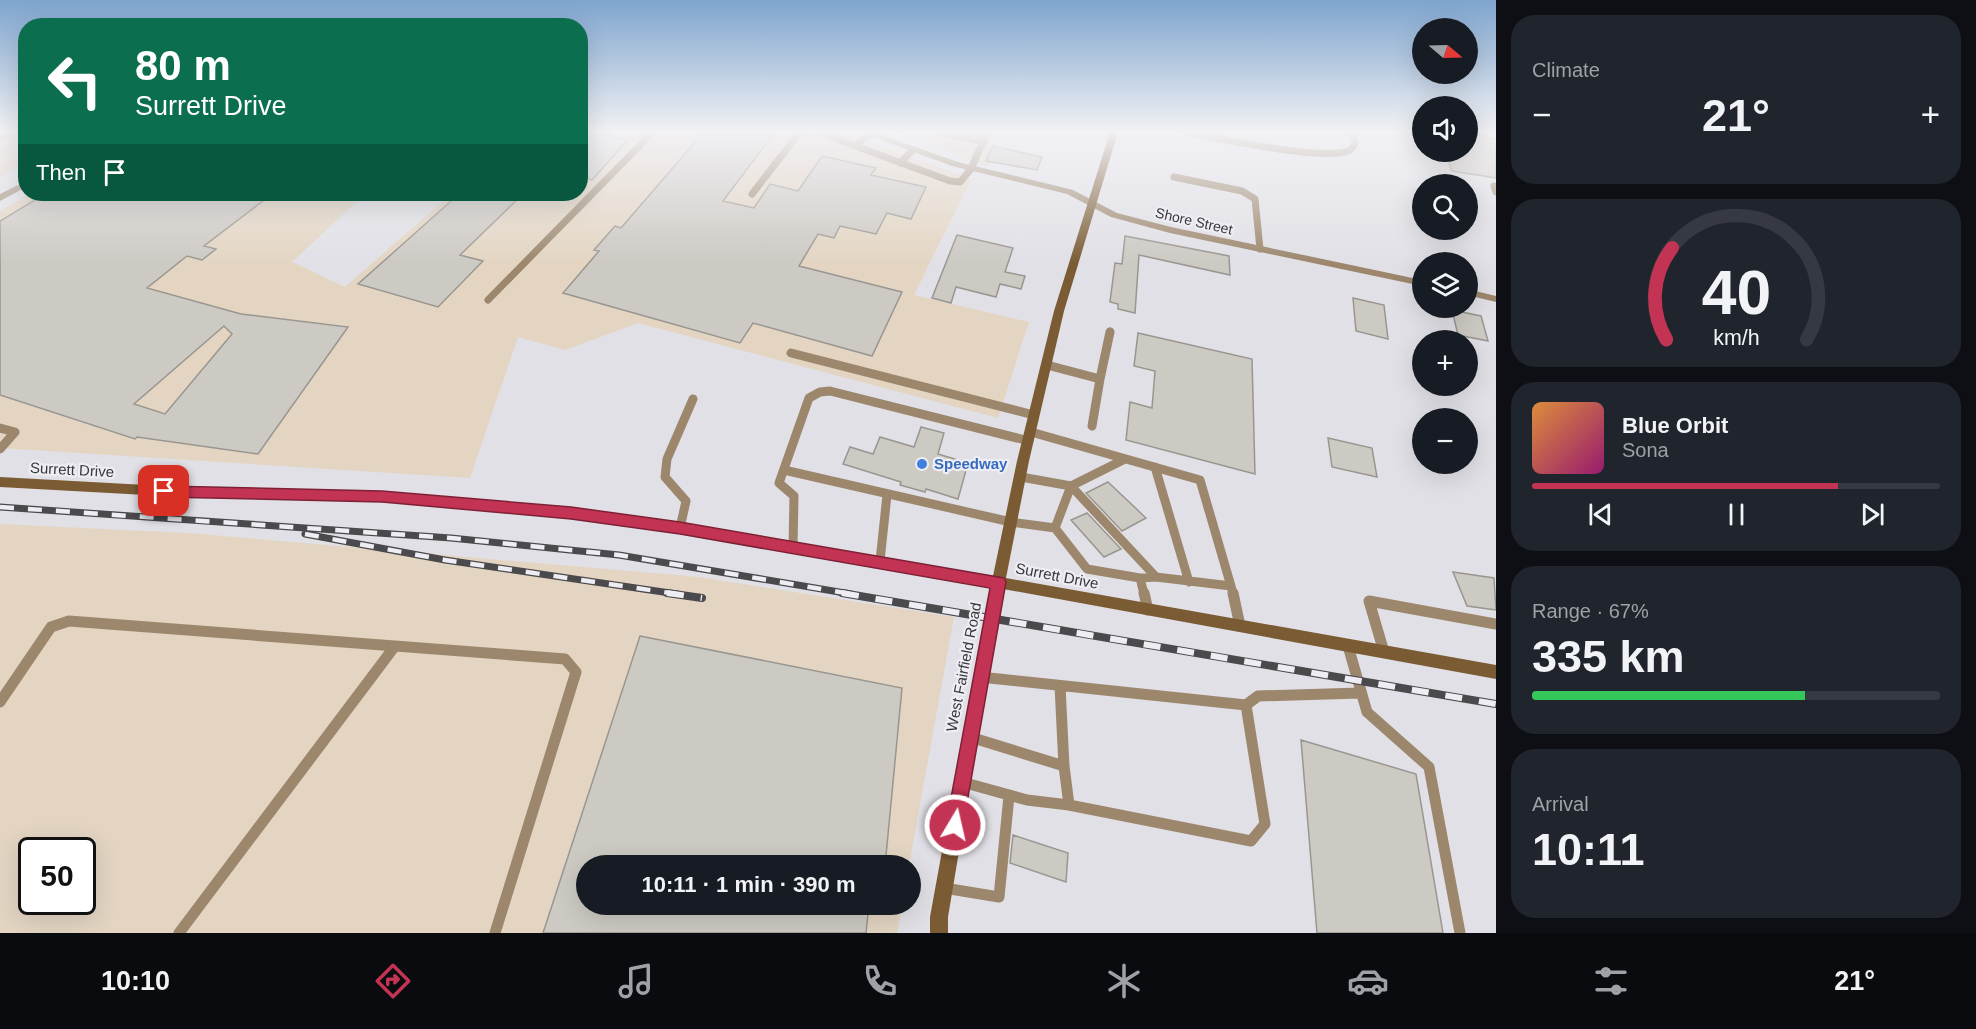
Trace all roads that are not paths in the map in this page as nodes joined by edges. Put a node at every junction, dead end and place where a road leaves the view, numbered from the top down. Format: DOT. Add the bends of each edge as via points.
graph roads {
  1 [pos="610,176"];
  2 [pos="766,176"];
  3 [pos="935,176"];
  4 [pos="965,176"];
  5 [pos="999,176"];
  6 [pos="1101,176"];
  7 [pos="1174,177"];
  8 [pos="1496,186"];
  9 [pos="18,188"];
  10 [pos="1496,192"];
  11 [pos="752,194"];
  12 [pos="0,198"];
  13 [pos="588,198"];
  14 [pos="585,201"];
  15 [pos="1092,203"];
  16 [pos="1260,249"];
  17 [pos="1412,281"];
  18 [pos="1478,294"];
  19 [pos="1496,298"];
  20 [pos="488,300"];
  21 [pos="1110,331"];
  22 [pos="791,353"];
  23 [pos="1047,365"];
  24 [pos="1100,379"];
  25 [pos="693,399"];
  26 [pos="1034,415"];
  27 [pos="1092,426"];
  28 [pos="0,428"];
  29 [pos="1030,437"];
  30 [pos="0,449"];
  31 [pos="1125,459"];
  32 [pos="1155,467"];
  33 [pos="784,470"];
  34 [pos="1021,477"];
  35 [pos="0,482"];
  36 [pos="1071,486"];
  37 [pos="887,495"];
  38 [pos="1011,522"];
  39 [pos="680,528"];
  40 [pos="1055,528"];
  41 [pos="793,547"];
  42 [pos="880,561"];
  43 [pos="1156,577"];
  44 [pos="1140,578"];
  45 [pos="999,582"];
  46 [pos="1189,582"];
  47 [pos="1231,586"];
  48 [pos="1148,610"];
  49 [pos="1496,624"];
  50 [pos="1240,626"];
  51 [pos="1348,645"];
  52 [pos="395,646"];
  53 [pos="1383,652"];
  54 [pos="1496,672"];
  55 [pos="980,677"];
  56 [pos="1060,686"];
  57 [pos="1360,693"];
  58 [pos="0,702"];
  59 [pos="1246,705"];
  60 [pos="970,738"];
  61 [pos="1064,766"];
  62 [pos="962,783"];
  63 [pos="1009,795"];
  64 [pos="1069,805"];
  65 [pos="944,888"];
  66 [pos="179,933"];
  67 [pos="495,933"];
  68 [pos="939,933"];
  69 [pos="1460,933"];
  1 -- 13 [label="lane"];
  2 -- 11 [label="lane"];
  3 -- 4 [label="lane" via="960,182"];
  5 -- 15 [label="street, Shore Street" via="1070,192"];
  6 -- 15 [label="street, West Fairfield Road"];
  7 -- 16 [label="lane" via="1242,191 1255,199"];
  8 -- 10 [label="lane"];
  9 -- 12 [label="street"];
  14 -- 20 [label="lane"];
  15 -- 16 [label="street, Shore Street" via="1114,215"];
  15 -- 23 [label="street, West Fairfield Road"];
  16 -- 17 [label="street, Shore Street"];
  18 -- 19 [label="street"];
  21 -- 24 [label="lane"];
  22 -- 26 [label="lane"];
  23 -- 24 [label="lane"];
  23 -- 26 [label="street, West Fairfield Road"];
  24 -- 27 [label="lane"];
  25 -- 39 [label="lane" via="667,459 665,477 686,501"];
  26 -- 29 [label="street, West Fairfield Road"];
  28 -- 30 [label="lane" via="15,432"];
  29 -- 31 [label="lane"];
  29 -- 33 [label="lane" via="830,391 820,392 809,398"];
  29 -- 34 [label="street, West Fairfield Road"];
  31 -- 32 [label="lane"];
  31 -- 36 [label="lane"];
  32 -- 46 [label="lane"];
  32 -- 47 [label="lane" via="1200,480"];
  33 -- 37 [label="lane"];
  33 -- 41 [label="lane" via="779,483 794,496"];
  34 -- 36 [label="lane"];
  34 -- 38 [label="street, West Fairfield Road"];
  35 -- 39 [label="street, Surrett Drive" via="382,497 571,513"];
  36 -- 40 [label="lane"];
  36 -- 43 [label="lane"];
  37 -- 38 [label="lane"];
  37 -- 42 [label="lane"];
  38 -- 40 [label="lane"];
  38 -- 45 [label="street, West Fairfield Road"];
  39 -- 41 [label="street, Surrett Drive"];
  40 -- 44 [label="lane" via="1087,569"];
  41 -- 42 [label="street, Surrett Drive"];
  42 -- 45 [label="street, Surrett Drive"];
  43 -- 44 [label="lane"];
  43 -- 46 [label="lane"];
  44 -- 48 [label="lane"];
  45 -- 48 [label="street, Surrett Drive"];
  45 -- 55 [label="street, West Fairfield Road"];
  46 -- 47 [label="lane"];
  47 -- 50 [label="lane"];
  48 -- 50 [label="street, Surrett Drive"];
  49 -- 53 [label="lane" via="1369,601"];
  50 -- 51 [label="street, Surrett Drive"];
  51 -- 53 [label="street, Surrett Drive"];
  51 -- 57 [label="lane"];
  52 -- 58 [label="lane" via="69,621 51,627"];
  52 -- 66 [label="lane"];
  52 -- 67 [label="lane" via="565,659 576,672"];
  53 -- 54 [label="street, Surrett Drive"];
  55 -- 56 [label="lane"];
  55 -- 60 [label="street, West Fairfield Road"];
  56 -- 59 [label="lane"];
  56 -- 61 [label="lane"];
  57 -- 59 [label="lane" via="1258,696"];
  57 -- 69 [label="lane" via="1367,712 1429,767"];
  59 -- 64 [label="lane" via="1265,824 1251,840"];
  60 -- 61 [label="lane"];
  60 -- 62 [label="street, West Fairfield Road"];
  61 -- 64 [label="lane"];
  62 -- 63 [label="lane"];
  62 -- 65 [label="street, West Fairfield Road"];
  63 -- 64 [label="lane"];
  63 -- 65 [label="lane" via="999,897"];
  65 -- 68 [label="street, West Fairfield Road"];
}
